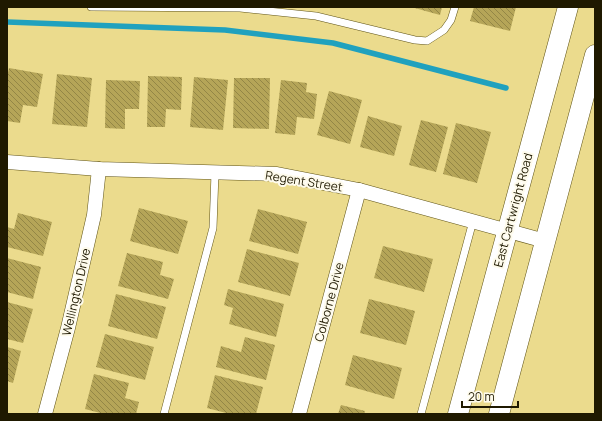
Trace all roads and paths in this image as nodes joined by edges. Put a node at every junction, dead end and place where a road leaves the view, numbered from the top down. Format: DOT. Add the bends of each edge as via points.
graph roads {
  1 [pos="91,7"];
  2 [pos="455,7"];
  3 [pos="568,7"];
  4 [pos="595,55"];
  5 [pos="7,162"];
  6 [pos="99,169"];
  7 [pos="215,172"];
  8 [pos="359,190"];
  9 [pos="473,221"];
  10 [pos="507,231"];
  11 [pos="545,241"];
  12 [pos="45,414"];
  13 [pos="164,414"];
  14 [pos="299,414"];
  15 [pos="421,414"];
  16 [pos="458,414"];
  17 [pos="499,414"];
  1 -- 2 [label="lane" via="240,8 316,16 427,41 444,30 451,20"];
  3 -- 10 [label="main road, East Cartwright Road"];
  4 -- 11 [label="main road"];
  5 -- 6 [label="street, Regent Street"];
  6 -- 7 [label="street, Regent Street"];
  6 -- 12 [label="street, Wellington Drive" via="92,223"];
  7 -- 8 [label="street, Regent Street" via="277,174"];
  7 -- 13 [label="lane" via="213,228"];
  8 -- 9 [label="street, Regent Street"];
  8 -- 14 [label="street, Colborne Drive"];
  9 -- 10 [label="street, Regent Street"];
  9 -- 15 [label="lane"];
  10 -- 11 [label="street, Regent Street"];
  10 -- 16 [label="main road, East Cartwright Road"];
  11 -- 17 [label="main road"];
}
